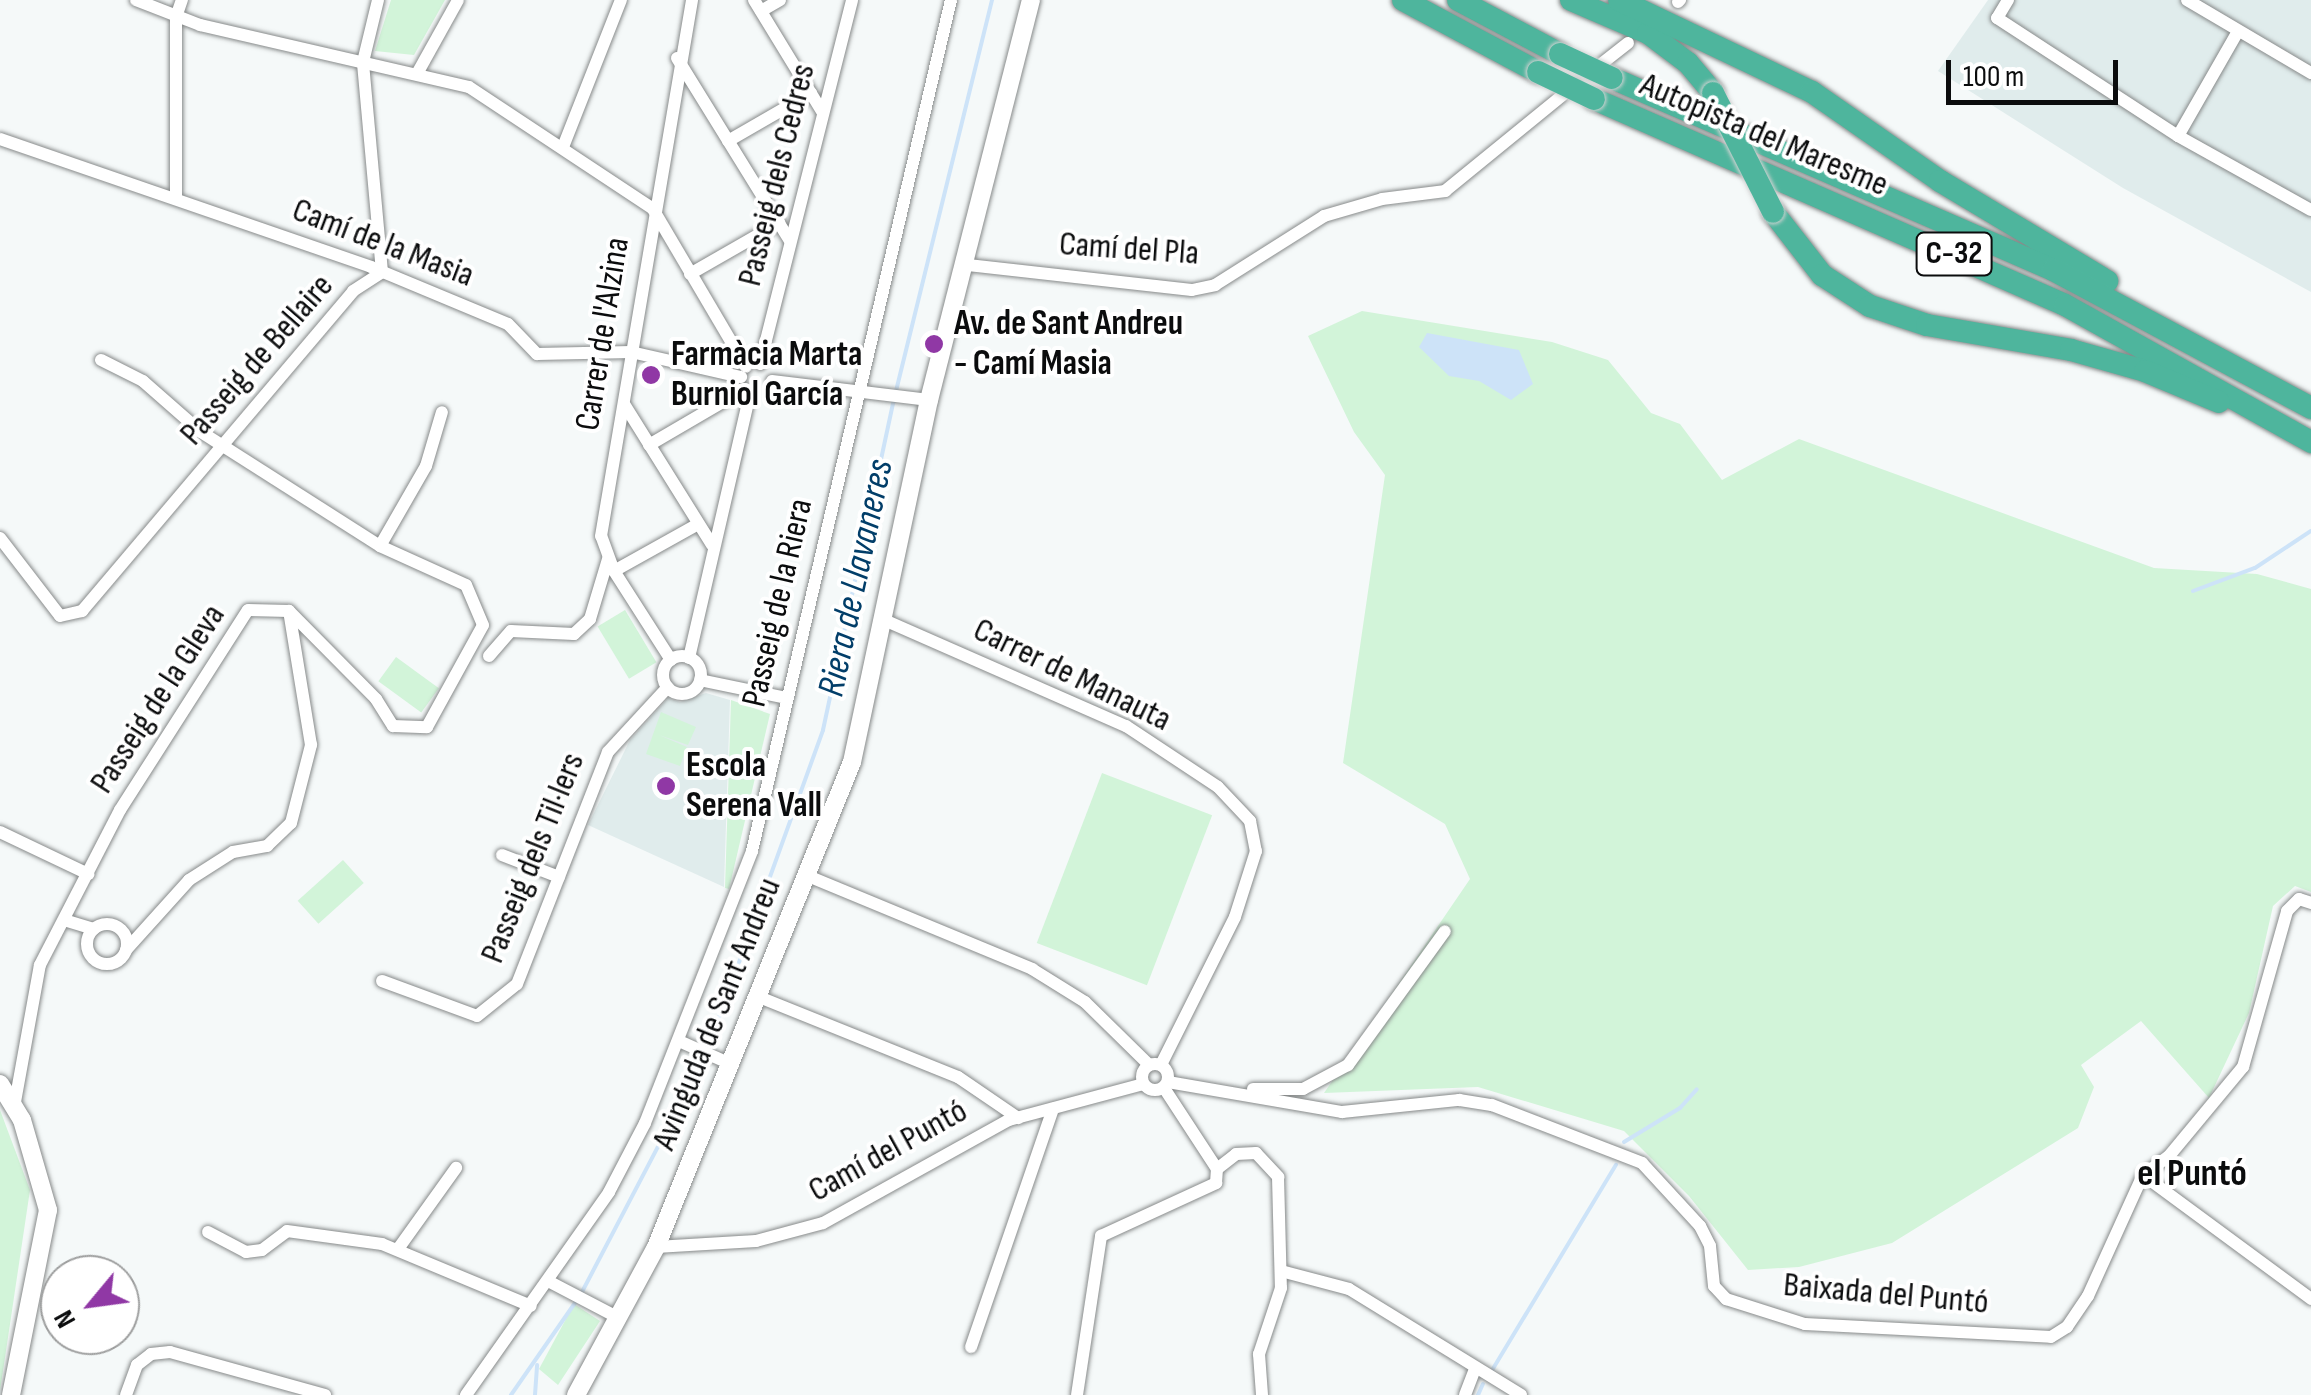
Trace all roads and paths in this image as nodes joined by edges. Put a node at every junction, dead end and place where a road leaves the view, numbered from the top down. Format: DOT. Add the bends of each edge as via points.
graph roads {
  1 [pos="136,0"];
  2 [pos="182,0"];
  3 [pos="378,0"];
  4 [pos="458,0"];
  5 [pos="621,0"];
  6 [pos="692,0"];
  7 [pos="780,0"];
  8 [pos="852,0"];
  9 [pos="952,0"];
  10 [pos="1031,0"];
  11 [pos="1404,0"];
  12 [pos="1458,0"];
  13 [pos="1571,0"];
  14 [pos="1620,0"];
  15 [pos="2008,0"];
  16 [pos="2187,0"];
  17 [pos="757,6"];
  18 [pos="176,17"];
  19 [pos="2237,33"];
  20 [pos="1628,43"];
  21 [pos="677,58"];
  22 [pos="363,62"];
  23 [pos="418,72"];
  24 [pos="2311,73"];
  25 [pos="810,94"];
  26 [pos="823,114"];
  27 [pos="2178,136"];
  28 [pos="0,139"];
  29 [pos="728,141"];
  30 [pos="563,147"];
  31 [pos="176,199"];
  32 [pos="652,209"];
  33 [pos="2311,210"];
  34 [pos="778,223"];
  35 [pos="790,241"];
  36 [pos="968,265"];
  37 [pos="382,272"];
  38 [pos="690,274"];
  39 [pos="631,352"];
  40 [pos="101,360"];
  41 [pos="749,378"];
  42 [pos="772,381"];
  43 [pos="2271,384"];
  44 [pos="858,392"];
  45 [pos="929,400"];
  46 [pos="624,404"];
  47 [pos="2311,408"];
  48 [pos="442,412"];
  49 [pos="2311,442"];
  50 [pos="649,445"];
  51 [pos="222,446"];
  52 [pos="2311,458"];
  53 [pos="698,524"];
  54 [pos="0,538"];
  55 [pos="380,546"];
  56 [pos="712,546"];
  57 [pos="608,556"];
  58 [pos="614,570"];
  59 [pos="289,611"];
  60 [pos="884,620"];
  61 [pos="489,656"];
  62 [pos="689,658"];
  63 [pos="671,660"];
  64 [pos="700,680"];
  65 [pos="668,687"];
  66 [pos="786,698"];
  67 [pos="0,832"];
  68 [pos="502,855"];
  69 [pos="88,874"];
  70 [pos="808,876"];
  71 [pos="560,877"];
  72 [pos="2311,903"];
  73 [pos="64,920"];
  74 [pos="94,929"];
  75 [pos="1445,931"];
  76 [pos="126,950"];
  77 [pos="382,982"];
  78 [pos="760,997"];
  79 [pos="679,1041"];
  80 [pos="733,1065"];
  81 [pos="1155,1065"];
  82 [pos="0,1084"];
  83 [pos="1143,1084"];
  84 [pos="1166,1085"];
  85 [pos="1236,1090"];
  86 [pos="15,1102"];
  87 [pos="1054,1110"];
  88 [pos="1018,1118"];
  89 [pos="456,1168"];
  90 [pos="1218,1169"];
  91 [pos="2143,1175"];
  92 [pos="208,1232"];
  93 [pos="656,1248"];
  94 [pos="398,1249"];
  95 [pos="1281,1270"];
  96 [pos="548,1281"];
  97 [pos="2311,1299"];
  98 [pos="531,1306"];
  99 [pos="617,1317"];
  100 [pos="971,1347"];
  101 [pos="1474,1372"];
  102 [pos="574,1393"];
  103 [pos="11,1395"];
  104 [pos="126,1395"];
  105 [pos="325,1395"];
  106 [pos="466,1395"];
  107 [pos="1077,1395"];
  108 [pos="1262,1395"];
  109 [pos="1464,1395"];
  110 [pos="1521,1395"];
  1 -- 18 [label="street"];
  2 -- 18 [label="street"];
  3 -- 22 [label="street, Passeig de Bellaire"];
  4 -- 23 [label="street"];
  5 -- 30 [label="street"];
  6 -- 21 [label="street, Carrer de l'Alzina"];
  7 -- 17 [label="street"];
  8 -- 26 [label="street, Passeig dels Cedres"];
  9 -- 44 [label="street, Passeig de la Riera"];
  10 -- 36 [label="street, Avinguda de Sant Andreu"];
  11 -- 49 [label="highway, Autopista del Maresme / C-32, bridge" via="1594,99 2064,305"];
  12 -- 43 [label="highway, Autopista del Maresme / C-32, bridge" via="1612,78 2053,270"];
  13 -- 52 [label="highway, C-32, bridge" via="1670,47 1713,92 1773,212 1822,275 1870,306 2145,371 2253,419"];
  14 -- 43 [label="highway, C-32" via="1812,92 1940,181 2223,347"];
  15 -- 27 [label="street" via="1997,18"];
  16 -- 19 [label="street"];
  17 -- 25 [label="street"];
  18 -- 22 [label="street"];
  18 -- 31 [label="street"];
  19 -- 24 [label="street"];
  19 -- 27 [label="street"];
  20 -- 36 [label="street, Camí del Pla" via="1445,192 1366,202 1324,216 1215,285 1192,290"];
  21 -- 29 [label="street"];
  21 -- 32 [label="street, Carrer de l'Alzina"];
  22 -- 23 [label="street"];
  22 -- 37 [label="street, Passeig de Bellaire"];
  23 -- 30 [label="street" via="470,87"];
  25 -- 26 [label="street"];
  25 -- 29 [label="street"];
  26 -- 35 [label="street, Passeig dels Cedres"];
  27 -- 33 [label="street"];
  28 -- 31 [label="street, Camí de la Masia"];
  29 -- 34 [label="street"];
  30 -- 32 [label="street"];
  31 -- 37 [label="street, Camí de la Masia"];
  32 -- 38 [label="street"];
  32 -- 39 [label="street, Carrer de l'Alzina"];
  34 -- 35 [label="street"];
  34 -- 38 [label="street"];
  35 -- 41 [label="street, Passeig dels Cedres"];
  36 -- 45 [label="street, Avinguda de Sant Andreu"];
  37 -- 39 [label="street, Camí de la Masia" via="508,324 537,354"];
  37 -- 51 [label="street, Passeig de Bellaire" via="353,291"];
  38 -- 41 [label="street"];
  39 -- 41 [label="street, Camí de la Masia"];
  39 -- 46 [label="street, Carrer de l'Alzina"];
  40 -- 51 [label="street" via="142,382"];
  41 -- 42 [label="street"];
  41 -- 42 [label="street" via="766,392"];
  41 -- 50 [label="street"];
  41 -- 56 [label="street, Passeig dels Cedres"];
  42 -- 44 [label="street"];
  43 -- 47 [label="highway, Autopista del Maresme / C-32"];
  44 -- 45 [label="street"];
  44 -- 66 [label="street, Passeig de la Riera"];
  45 -- 60 [label="street, Avinguda de Sant Andreu"];
  46 -- 50 [label="street"];
  46 -- 57 [label="street, Carrer de l'Alzina" via="601,536"];
  48 -- 55 [label="street" via="426,466"];
  50 -- 53 [label="street"];
  51 -- 54 [label="street, Passeig de Bellaire" via="82,611 60,616"];
  51 -- 55 [label="street"];
  53 -- 56 [label="street"];
  53 -- 58 [label="street"];
  55 -- 59 [label="street" via="466,585 483,625 427,727 394,726 376,698"];
  56 -- 62 [label="street, Passeig dels Cedres"];
  57 -- 58 [label="street, Carrer de l'Alzina"];
  57 -- 61 [label="street" via="590,618 574,634 511,631"];
  58 -- 63 [label="street, Carrer de l'Alzina"];
  59 -- 69 [label="street, Passeig de la Gleva" via="248,610 120,810"];
  59 -- 76 [label="street" via="311,746 292,823 267,846 233,852 189,880"];
  60 -- 70 [label="street, Avinguda de Sant Andreu" via="852,762"];
  60 -- 81 [label="street, Carrer de Manauta" via="1126,726 1240,806 1255,836 1252,870 1236,917"];
  62 -- 63 [label="street"];
  62 -- 64 [label="street"];
  63 -- 65 [label="street" via="664,672"];
  64 -- 65 [label="street" via="686,694"];
  64 -- 66 [label="street"];
  65 -- 71 [label="street, Passeig dels Til·lers" via="608,752"];
  66 -- 79 [label="street, Passeig de la Riera" via="752,851"];
  67 -- 69 [label="street"];
  68 -- 71 [label="street"];
  69 -- 73 [label="street, Passeig de la Gleva"];
  70 -- 78 [label="street, Avinguda de Sant Andreu"];
  70 -- 81 [label="street" via="1032,969 1085,1002"];
  71 -- 77 [label="street, Passeig dels Til·lers" via="517,984 477,1016"];
  72 -- 91 [label="street, Baixada del Puntó" via="2299,900 2287,910 2244,1067 2169,1156"];
  73 -- 74 [label="street"];
  73 -- 86 [label="street, Passeig de la Gleva" via="40,965"];
  74 -- 76 [label="street" via="115,926 126,936"];
  74 -- 76 [label="street" via="88,948 96,961 116,962"];
  75 -- 85 [label="street" via="1348,1066 1303,1088"];
  78 -- 80 [label="street, Avinguda de Sant Andreu"];
  78 -- 88 [label="street" via="958,1077"];
  79 -- 80 [label="street"];
  79 -- 96 [label="street, Passeig de la Riera" via="609,1192"];
  80 -- 93 [label="street, Avinguda de Sant Andreu"];
  81 -- 83 [label="street, Carrer de Manauta"];
  81 -- 84 [label="street"];
  82 -- 86 [label="street"];
  83 -- 84 [label="street, Baixada del Puntó"];
  83 -- 87 [label="street, Camí del Puntó"];
  84 -- 85 [label="street, Baixada del Puntó"];
  84 -- 90 [label="street"];
  85 -- 91 [label="street, Baixada del Puntó" via="1342,1112 1474,1101 1624,1153 1664,1182 1700,1226 1717,1293 1805,1324 2059,1334 2088,1296"];
  86 -- 103 [label="street" via="48,1210"];
  87 -- 88 [label="street, Camí del Puntó"];
  87 -- 100 [label="street"];
  88 -- 93 [label="street, Camí del Puntó" via="946,1151 823,1223 756,1241"];
  89 -- 94 [label="street"];
  90 -- 95 [label="street" via="1236,1154 1256,1153 1271,1163 1280,1196"];
  90 -- 107 [label="street" via="1206,1191 1122,1221 1101,1236"];
  91 -- 97 [label="street"];
  92 -- 94 [label="street" via="246,1252 262,1250 288,1231"];
  93 -- 99 [label="street, Avinguda de Sant Andreu"];
  94 -- 98 [label="street"];
  95 -- 101 [label="street" via="1350,1289"];
  95 -- 108 [label="street" via="1259,1354"];
  96 -- 98 [label="street, Passeig de la Riera"];
  96 -- 99 [label="street"];
  98 -- 106 [label="street, Passeig de la Riera"];
  99 -- 102 [label="street, Avinguda de Sant Andreu"];
  101 -- 109 [label="street"];
  101 -- 110 [label="street"];
  104 -- 105 [label="street" via="137,1365 170,1352"];
}
